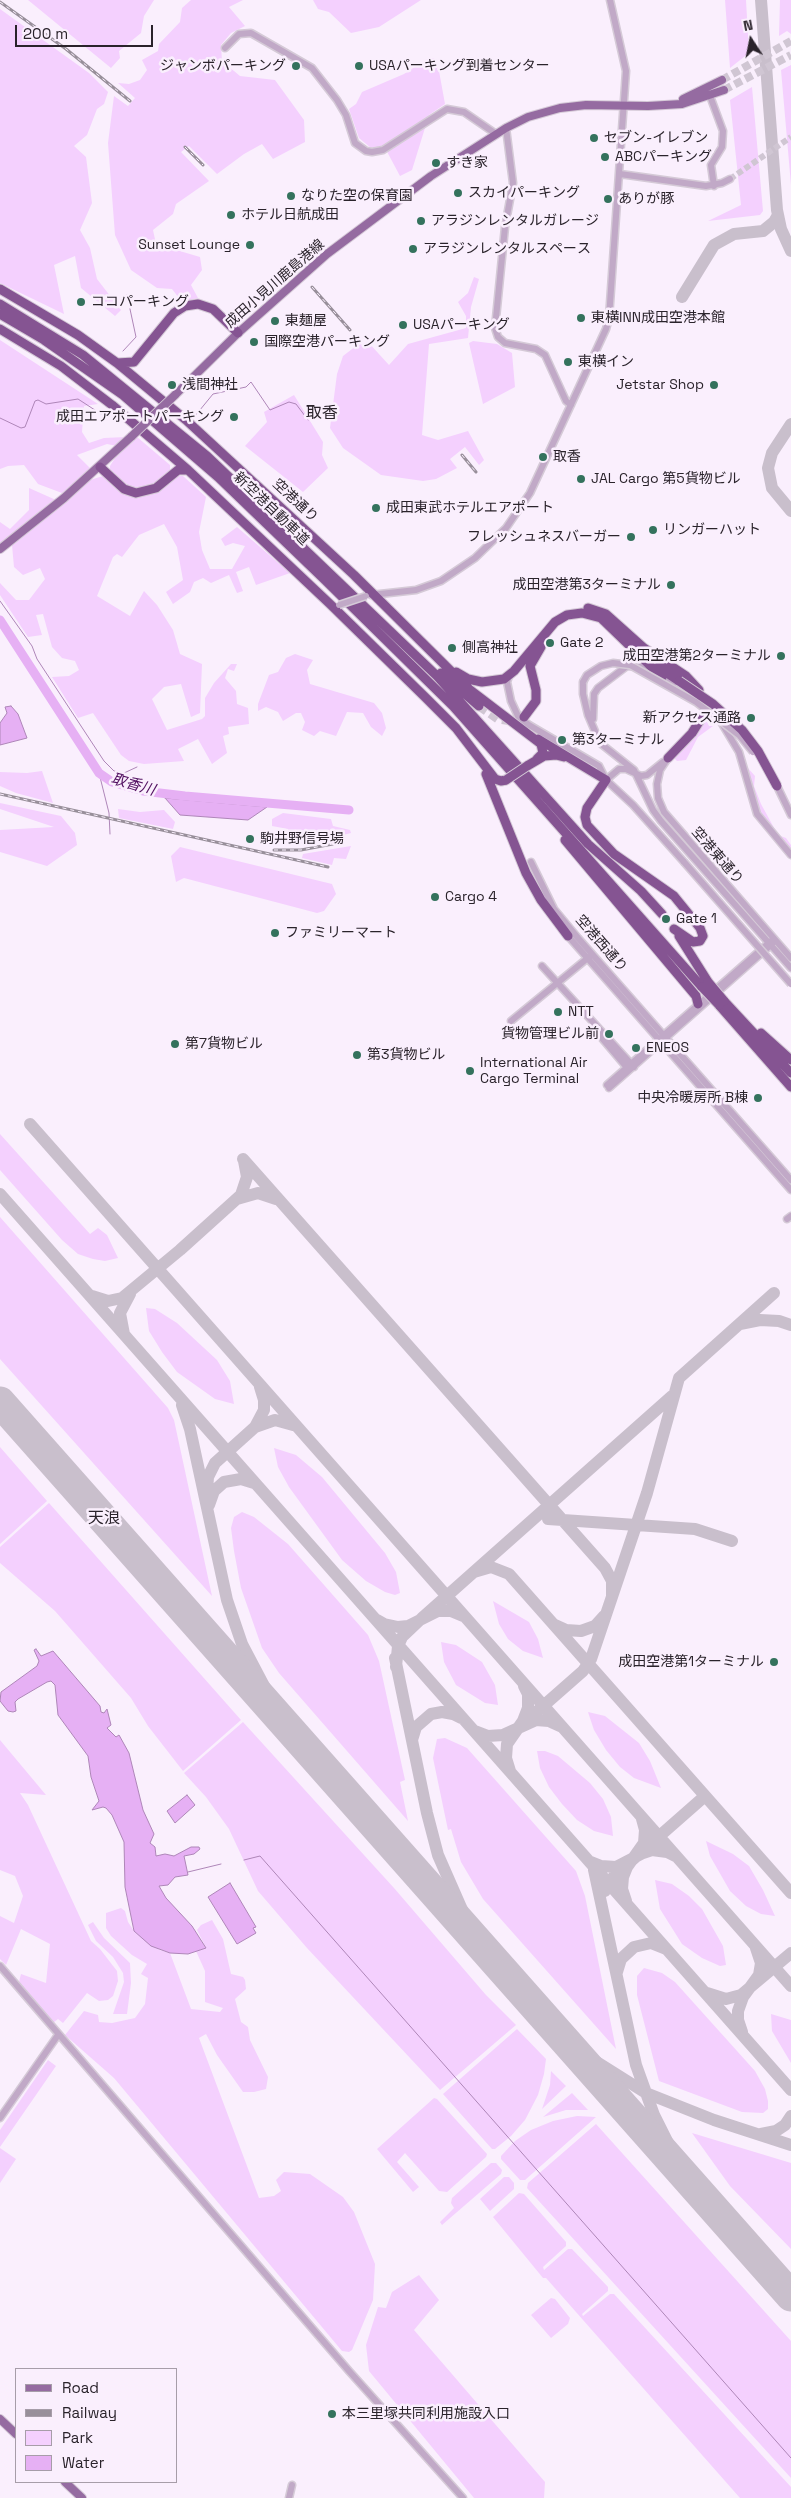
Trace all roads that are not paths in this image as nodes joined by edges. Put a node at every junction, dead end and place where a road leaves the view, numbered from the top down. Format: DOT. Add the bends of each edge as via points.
graph roads {
  1 [pos="610,0"];
  2 [pos="225,48"];
  3 [pos="722,80"];
  4 [pos="724,90"];
  5 [pos="710,96"];
  6 [pos="664,105"];
  7 [pos="625,106"];
  8 [pos="506,128"];
  9 [pos="496,134"];
  10 [pos="620,174"];
  11 [pos="730,179"];
  12 [pos="714,186"];
  13 [pos="0,289"];
  14 [pos="0,304"];
  15 [pos="0,314"];
  16 [pos="0,329"];
  17 [pos="238,333"];
  18 [pos="134,362"];
  19 [pos="117,363"];
  20 [pos="137,379"];
  21 [pos="571,405"];
  22 [pos="174,458"];
  23 [pos="100,467"];
  24 [pos="188,470"];
  25 [pos="176,471"];
  26 [pos="2,548"];
  27 [pos="370,595"];
  28 [pos="336,606"];
  29 [pos="367,609"];
  30 [pos="574,613"];
  31 [pos="601,618"];
  32 [pos="628,634"];
  33 [pos="632,650"];
  34 [pos="435,654"];
  35 [pos="509,676"];
  36 [pos="662,677"];
  37 [pos="474,680"];
  38 [pos="699,690"];
  39 [pos="480,706"];
  40 [pos="524,717"];
  41 [pos="702,717"];
  42 [pos="593,727"];
  43 [pos="525,731"];
  44 [pos="465,739"];
  45 [pos="498,755"];
  46 [pos="668,758"];
  47 [pos="537,759"];
  48 [pos="638,776"];
  49 [pos="606,780"];
  50 [pos="777,786"];
  51 [pos="791,815"];
  52 [pos="791,855"];
  53 [pos="531,862"];
  54 [pos="662,914"];
  55 [pos="568,936"];
  56 [pos="771,943"];
  57 [pos="590,957"];
  58 [pos="791,958"];
  59 [pos="542,966"];
  60 [pos="791,968"];
  61 [pos="556,984"];
  62 [pos="705,984"];
  63 [pos="791,984"];
  64 [pos="722,1003"];
  65 [pos="698,1004"];
  66 [pos="511,1021"];
  67 [pos="745,1021"];
  68 [pos="665,1036"];
  69 [pos="659,1042"];
  70 [pos="791,1060"];
  71 [pos="630,1067"];
  72 [pos="791,1073"];
  73 [pos="608,1086"];
  74 [pos="791,1087"];
  75 [pos="791,1180"];
  76 [pos="791,1190"];
  77 [pos="0,1966"];
  78 [pos="58,2036"];
  79 [pos="0,2118"];
  80 [pos="0,2419"];
  81 [pos="15,2433"];
  82 [pos="66,2483"];
  83 [pos="292,2485"];
  84 [pos="82,2498"];
  85 [pos="288,2498"];
  86 [pos="464,2498"];
  1 -- 7 [label="street" via="626,64"];
  2 -- 9 [label="street" via="235,37 251,33 312,68 346,115 355,143 366,151 383,150 440,112 452,109 464,112"];
  3 -- 6 [label="main road, 成田小見川鹿島港線"];
  4 -- 5 [label="main road, 成田小見川鹿島港線"];
  5 -- 6 [label="main road, 成田小見川鹿島港線"];
  5 -- 12 [label="street" via="723,130 722,147 712,165"];
  6 -- 7 [label="main road, 成田小見川鹿島港線"];
  7 -- 8 [label="main road, 成田小見川鹿島港線" via="560,108 528,117"];
  7 -- 10 [label="street"];
  8 -- 9 [label="main road, 成田小見川鹿島港線"];
  8 -- 21 [label="street" via="513,182 495,328 505,344 536,349 545,355 566,401"];
  9 -- 17 [label="main road, 成田小見川鹿島港線" via="431,176 345,240"];
  10 -- 12 [label="street"];
  10 -- 21 [label="street" via="609,318"];
  11 -- 12 [label="street"];
  13 -- 19 [label="highway, 空港通り" via="65,326"];
  14 -- 29 [label="highway, 新空港自動車道" via="83,356 169,423"];
  15 -- 45 [label="highway, 新空港自動車道" via="90,371 171,435 454,706"];
  16 -- 22 [label="highway" via="61,366"];
  17 -- 18 [label="highway" via="213,309 198,304 185,306 174,313"];
  17 -- 23 [label="main road, 成田小見川鹿島港線, bridge"];
  18 -- 19 [label="highway"];
  18 -- 20 [label="highway"];
  19 -- 20 [label="highway, 空港通り"];
  20 -- 27 [label="highway, 空港通り" via="210,441"];
  21 -- 27 [label="street" via="530,494 493,542 440,581 416,590"];
  22 -- 24 [label="highway"];
  22 -- 25 [label="highway"];
  23 -- 25 [label="highway" via="124,489 136,493 156,488"];
  23 -- 26 [label="main road, 成田小見川鹿島港線"];
  24 -- 25 [label="highway"];
  24 -- 28 [label="highway"];
  27 -- 28 [label="street, bridge"];
  27 -- 34 [label="highway, 空港通り"];
  28 -- 44 [label="highway"];
  29 -- 39 [label="highway"];
  29 -- 54 [label="highway" via="460,700 588,844"];
  30 -- 31 [label="highway" via="588,613"];
  30 -- 35 [label="highway" via="550,626"];
  30 -- 40 [label="highway" via="559,624 533,658 530,670 536,698 533,708"];
  31 -- 32 [label="highway"];
  31 -- 33 [label="highway"];
  32 -- 37 [label="highway" via="599,610 581,607 563,611 546,621 506,671 491,680"];
  32 -- 38 [label="highway" via="651,654 686,676"];
  33 -- 36 [label="highway"];
  33 -- 50 [label="highway, bridge" via="713,704 742,730 762,756"];
  34 -- 37 [label="highway" via="461,675"];
  34 -- 43 [label="highway, 空港通り" via="469,689"];
  35 -- 37 [label="highway" via="493,682"];
  35 -- 49 [label="street" via="510,701 518,716 529,726 596,763 604,771"];
  36 -- 42 [label="street" via="636,665 621,668 594,694"];
  36 -- 52 [label="street" via="707,705 722,723 739,752 756,814"];
  41 -- 46 [label="highway" via="692,733"];
  42 -- 48 [label="street" via="605,749 631,766"];
  42 -- 50 [label="street, bridge" via="583,694 587,675 601,666 630,665 696,702 740,736"];
  43 -- 47 [label="highway, 空港通り" via="543,747 543,753"];
  43 -- 49 [label="highway"];
  44 -- 47 [label="highway, bridge" via="495,779 501,781"];
  44 -- 55 [label="highway" via="494,789 526,873"];
  45 -- 62 [label="highway"];
  45 -- 65 [label="highway" via="696,996"];
  46 -- 48 [label="street" via="647,775"];
  46 -- 56 [label="street, 空港東通り" via="660,770 657,784 664,812"];
  47 -- 49 [label="highway" via="562,756"];
  48 -- 49 [label="street" via="619,769"];
  48 -- 56 [label="street, 空港東通り" via="661,821"];
  49 -- 62 [label="highway" via="587,808 587,824 614,854 670,892 700,928 703,936 700,941 693,942 672,926"];
  49 -- 63 [label="street, bridge" via="633,805"];
  50 -- 51 [label="street"];
  53 -- 57 [label="street, 空港西通り" via="554,909"];
  55 -- 57 [label="street, 空港西通り"];
  56 -- 58 [label="street, 空港東通り"];
  56 -- 60 [label="street, 空港東通り"];
  56 -- 65 [label="street"];
  56 -- 68 [label="street"];
  57 -- 61 [label="street"];
  57 -- 68 [label="street, 空港西通り"];
  57 -- 69 [label="street, 空港西通り"];
  59 -- 61 [label="street"];
  61 -- 66 [label="street"];
  61 -- 71 [label="street"];
  62 -- 64 [label="highway, bridge"];
  64 -- 67 [label="highway"];
  64 -- 74 [label="highway"];
  65 -- 68 [label="street"];
  67 -- 70 [label="highway"];
  67 -- 72 [label="highway"];
  68 -- 69 [label="street"];
  68 -- 75 [label="street, 空港西通り"];
  69 -- 71 [label="street"];
  69 -- 76 [label="street, 空港西通り"];
  71 -- 73 [label="street"];
  77 -- 78 [label="street"];
  78 -- 79 [label="street"];
  78 -- 86 [label="street" via="349,2371"];
  80 -- 81 [label="main road"];
  82 -- 84 [label="main road"];
  83 -- 85 [label="street"];
}
